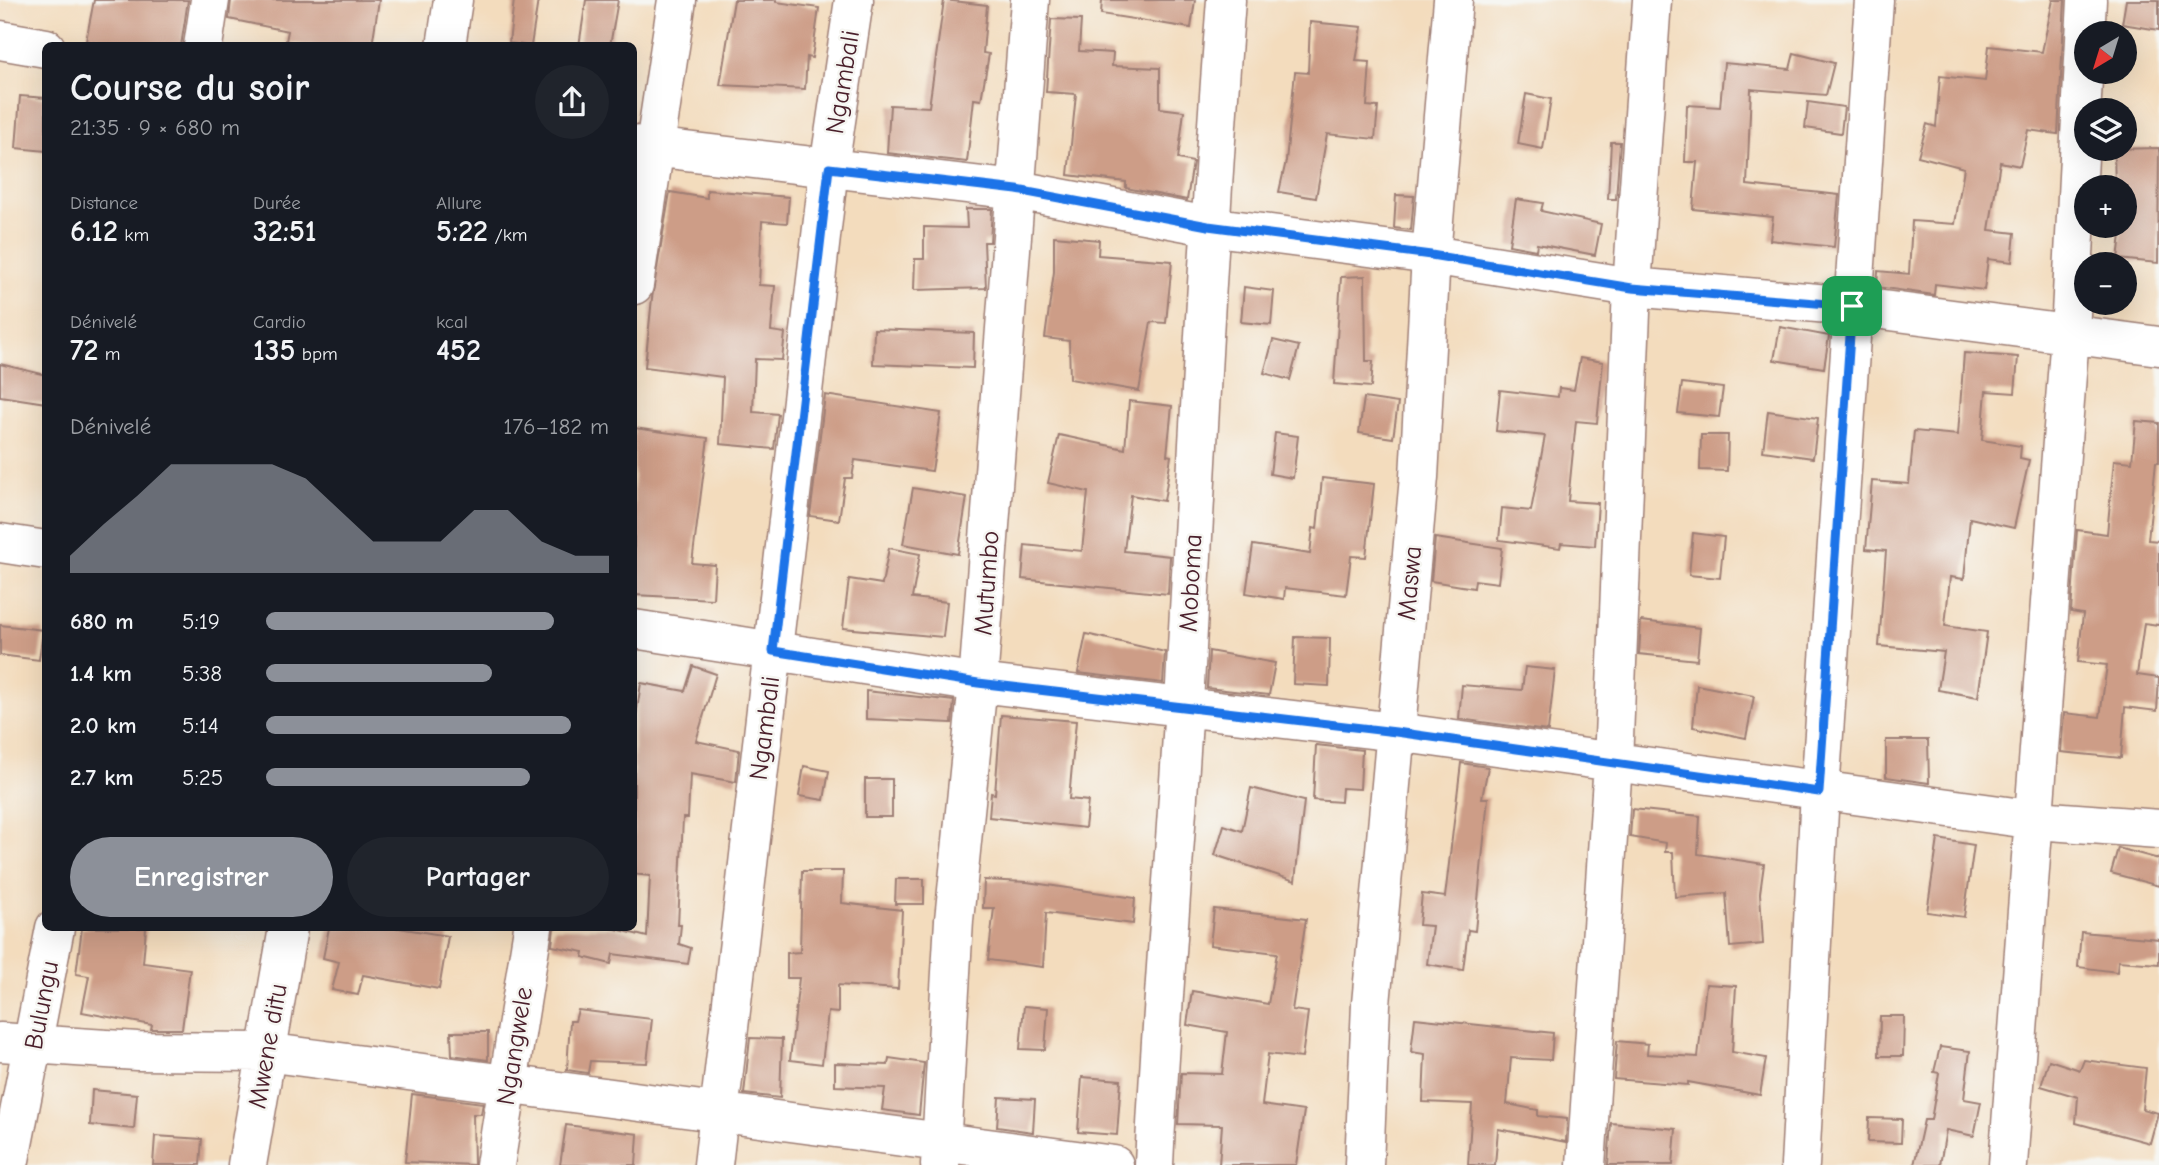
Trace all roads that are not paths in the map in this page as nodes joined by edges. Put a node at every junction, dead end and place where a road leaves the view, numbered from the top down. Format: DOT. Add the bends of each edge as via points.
graph roads {
  1 [pos="210,0"];
  2 [pos="453,0"];
  3 [pos="677,0"];
  4 [pos="854,0"];
  5 [pos="1030,0"];
  6 [pos="1226,0"];
  7 [pos="1453,0"];
  8 [pos="1652,0"];
  9 [pos="1874,0"];
  10 [pos="2087,0"];
  11 [pos="0,40"];
  12 [pos="204,42"];
  13 [pos="447,42"];
  14 [pos="42,47"];
  15 [pos="644,147"];
  16 [pos="829,168"];
  17 [pos="1017,190"];
  18 [pos="1208,226"];
  19 [pos="637,244"];
  20 [pos="1431,255"];
  21 [pos="1632,288"];
  22 [pos="1852,306"];
  23 [pos="2070,334"];
  24 [pos="2159,346"];
  25 [pos="0,543"];
  26 [pos="42,549"];
  27 [pos="637,629"];
  28 [pos="773,651"];
  29 [pos="978,683"];
  30 [pos="1184,706"];
  31 [pos="1396,732"];
  32 [pos="1613,763"];
  33 [pos="1819,792"];
  34 [pos="2036,820"];
  35 [pos="2159,829"];
  36 [pos="54,931"];
  37 [pos="287,931"];
  38 [pos="533,931"];
  39 [pos="17,1044"];
  40 [pos="265,1052"];
  41 [pos="508,1083"];
  42 [pos="719,1112"];
  43 [pos="941,1153"];
  44 [pos="9,1165"];
  45 [pos="247,1165"];
  46 [pos="495,1165"];
  47 [pos="713,1165"];
  48 [pos="1114,1165"];
  49 [pos="1154,1165"];
  50 [pos="1364,1165"];
  51 [pos="1586,1165"];
  52 [pos="1800,1165"];
  53 [pos="2008,1165"];
  1 -- 12 [label="street"];
  2 -- 13 [label="street"];
  3 -- 15 [label="street"];
  4 -- 16 [label="street, Ngambali"];
  5 -- 17 [label="street, Mutumbo"];
  6 -- 18 [label="street, Moboma"];
  7 -- 20 [label="street, Maswa"];
  8 -- 21 [label="street"];
  9 -- 22 [label="street"];
  10 -- 23 [label="street"];
  11 -- 14 [label="street"];
  15 -- 16 [label="street"];
  15 -- 19 [label="street"];
  16 -- 17 [label="street"];
  16 -- 28 [label="street, Ngambali"];
  17 -- 18 [label="street"];
  17 -- 29 [label="street, Mutumbo"];
  18 -- 20 [label="street"];
  18 -- 30 [label="street, Moboma"];
  20 -- 21 [label="street"];
  20 -- 31 [label="street, Maswa" via="1419,477"];
  21 -- 22 [label="street"];
  21 -- 32 [label="street"];
  22 -- 23 [label="street"];
  22 -- 33 [label="street"];
  23 -- 24 [label="street"];
  23 -- 34 [label="street"];
  25 -- 26 [label="street"];
  27 -- 28 [label="street"];
  28 -- 29 [label="street"];
  28 -- 42 [label="street, Ngambali"];
  29 -- 30 [label="street"];
  29 -- 43 [label="street, Mutumbo" via="954,920"];
  30 -- 31 [label="street"];
  30 -- 49 [label="street, Moboma"];
  31 -- 32 [label="street"];
  31 -- 50 [label="street, Maswa" via="1371,1004"];
  32 -- 33 [label="street"];
  32 -- 51 [label="street"];
  33 -- 34 [label="street"];
  33 -- 52 [label="street"];
  34 -- 35 [label="street"];
  34 -- 53 [label="street"];
  36 -- 39 [label="street, Bulungu"];
  37 -- 40 [label="street, Mwene ditu"];
  38 -- 41 [label="street, Ngangwele"];
  39 -- 40 [label="street" via="137,1052"];
  39 -- 44 [label="street, Bulungu"];
  40 -- 41 [label="street"];
  40 -- 45 [label="street, Mwene ditu"];
  41 -- 42 [label="street"];
  41 -- 46 [label="street, Ngangwele"];
  42 -- 43 [label="street"];
  42 -- 47 [label="street, Ngambali"];
  43 -- 48 [label="street"];
}
